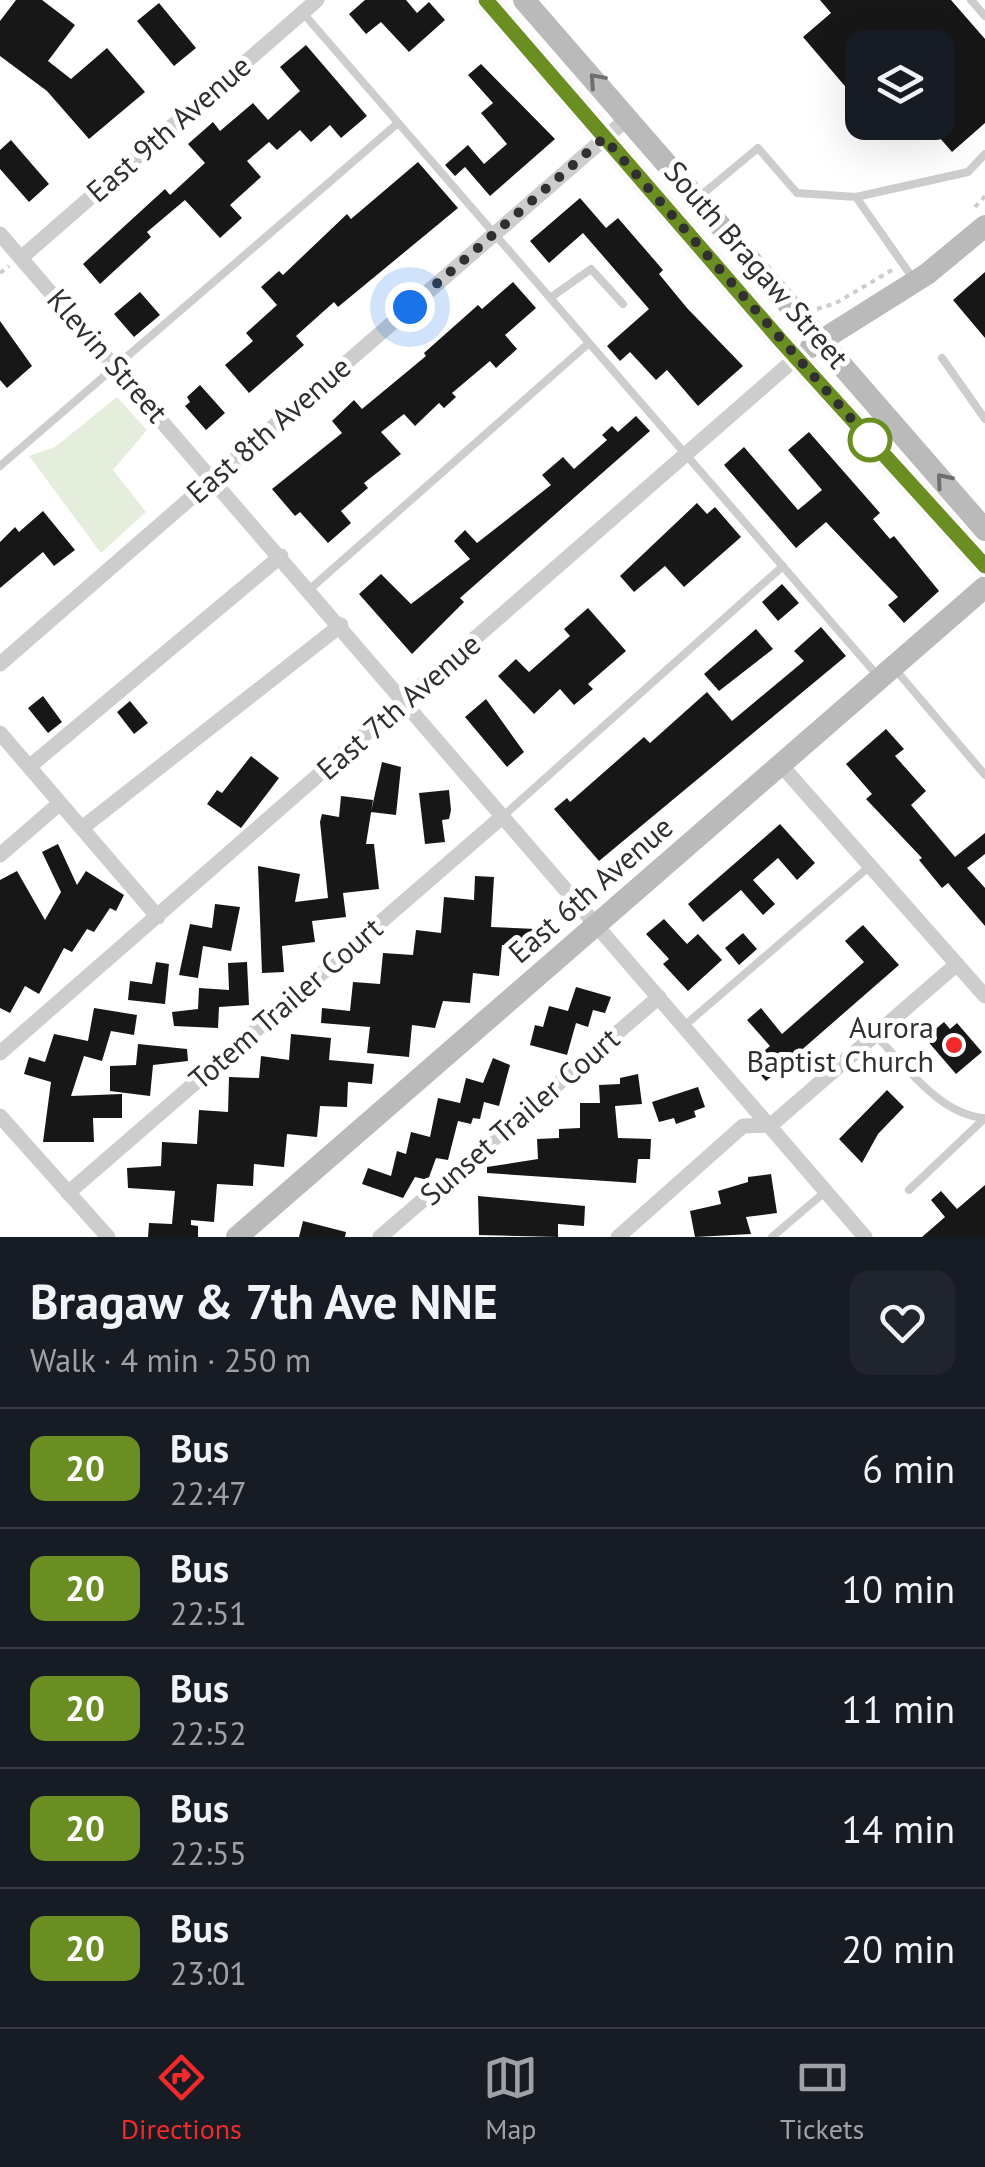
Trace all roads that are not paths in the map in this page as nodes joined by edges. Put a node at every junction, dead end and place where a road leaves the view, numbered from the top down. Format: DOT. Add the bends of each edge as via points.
graph roads {
  1 [pos="317,0"];
  2 [pos="486,0"];
  3 [pos="524,0"];
  4 [pos="972,0"];
  5 [pos="302,12"];
  6 [pos="985,16"];
  7 [pos="629,117"];
  8 [pos="398,123"];
  9 [pos="604,138"];
  10 [pos="985,154"];
  11 [pos="699,196"];
  12 [pos="856,197"];
  13 [pos="985,226"];
  14 [pos="494,233"];
  15 [pos="0,234"];
  16 [pos="21,258"];
  17 [pos="915,281"];
  18 [pos="550,298"];
  19 [pos="623,304"];
  20 [pos="822,338"];
  21 [pos="589,343"];
  22 [pos="796,358"];
  23 [pos="942,358"];
  24 [pos="116,368"];
  25 [pos="985,419"];
  26 [pos="686,455"];
  27 [pos="0,466"];
  28 [pos="213,479"];
  29 [pos="985,530"];
  30 [pos="280,556"];
  31 [pos="782,566"];
  32 [pos="985,566"];
  33 [pos="985,587"];
  34 [pos="310,590"];
  35 [pos="341,624"];
  36 [pos="0,664"];
  37 [pos="887,673"];
  38 [pos="406,701"];
  39 [pos="0,733"];
  40 [pos="781,765"];
  41 [pos="29,767"];
  42 [pos="985,775"];
  43 [pos="60,803"];
  44 [pos="503,816"];
  45 [pos="82,828"];
  46 [pos="0,855"];
  47 [pos="870,866"];
  48 [pos="158,916"];
  49 [pos="596,925"];
  50 [pos="957,964"];
  51 [pos="985,996"];
  52 [pos="659,997"];
  53 [pos="684,1026"];
  54 [pos="875,1035"];
  55 [pos="0,1053"];
  56 [pos="0,1116"];
  57 [pos="984,1118"];
  58 [pos="771,1125"];
  59 [pos="909,1190"];
  60 [pos="826,1191"];
  61 [pos="68,1193"];
  62 [pos="108,1237"];
  63 [pos="237,1237"];
  64 [pos="380,1237"];
  65 [pos="618,1237"];
  66 [pos="772,1237"];
  67 [pos="866,1237"];
  1 -- 5 [label="street, East 9th Avenue"];
  2 -- 9 [label="main road, South Bragaw Street"];
  7 -- 3 [label="main road, South Bragaw Street, one-way"];
  4 -- 6 [label="lane"];
  5 -- 8 [label="lane"];
  5 -- 16 [label="street, East 9th Avenue"];
  7 -- 9 [label="street, East 8th Avenue"];
  7 -- 11 [label="main road, South Bragaw Street"];
  8 -- 14 [label="lane"];
  8 -- 24 [label="lane"];
  9 -- 14 [label="street, East 8th Avenue"];
  9 -- 22 [label="main road, South Bragaw Street"];
  10 -- 12 [label="lane" via="968,172"];
  11 -- 12 [label="lane" via="758,148 797,192"];
  11 -- 20 [label="main road, South Bragaw Street"];
  12 -- 17 [label="lane"];
  13 -- 17 [label="main road"];
  14 -- 18 [label="lane"];
  14 -- 28 [label="street, East 8th Avenue"];
  15 -- 16 [label="street, Klevin Street"];
  16 -- 24 [label="street, Klevin Street"];
  17 -- 20 [label="main road"];
  18 -- 19 [label="lane" via="591,269"];
  18 -- 21 [label="lane"];
  20 -- 22 [label="main road"];
  29 -- 20 [label="main road, South Bragaw Street, one-way"];
  21 -- 26 [label="lane"];
  21 -- 34 [label="lane"];
  22 -- 26 [label="street, East 7th Avenue"];
  22 -- 32 [label="main road, South Bragaw Street"];
  23 -- 25 [label="lane"];
  24 -- 27 [label="lane"];
  24 -- 28 [label="street, Klevin Street"];
  26 -- 31 [label="lane"];
  26 -- 38 [label="street, East 7th Avenue"];
  28 -- 30 [label="street, Klevin Street"];
  28 -- 36 [label="street, East 8th Avenue"];
  30 -- 34 [label="street, Klevin Street"];
  30 -- 41 [label="street"];
  31 -- 37 [label="lane"];
  31 -- 44 [label="lane"];
  33 -- 37 [label="main road, East 6th Avenue"];
  34 -- 35 [label="street, Klevin Street"];
  35 -- 38 [label="street, Klevin Street"];
  35 -- 45 [label="street"];
  37 -- 40 [label="main road, East 6th Avenue"];
  37 -- 42 [label="lane"];
  38 -- 44 [label="street, Klevin Street"];
  38 -- 48 [label="street, East 7th Avenue"];
  39 -- 41 [label="street"];
  40 -- 47 [label="street"];
  40 -- 49 [label="main road, East 6th Avenue"];
  41 -- 43 [label="street"];
  43 -- 45 [label="street"];
  43 -- 46 [label="street"];
  44 -- 49 [label="street, Klevin Street"];
  44 -- 61 [label="street, Totem Trailer Court"];
  45 -- 48 [label="street"];
  47 -- 50 [label="street"];
  47 -- 53 [label="lane"];
  48 -- 55 [label="street, East 7th Avenue"];
  49 -- 52 [label="street, Klevin Street"];
  49 -- 63 [label="main road, East 6th Avenue"];
  50 -- 51 [label="street"];
  50 -- 54 [label="street"];
  52 -- 53 [label="street, Klevin Street"];
  52 -- 64 [label="street, Sunset Trailer Court"];
  53 -- 58 [label="street, Klevin Street"];
  54 -- 57 [label="lane" via="939,1100"];
  54 -- 58 [label="street"];
  56 -- 61 [label="street"];
  57 -- 59 [label="lane"];
  58 -- 60 [label="street, Klevin Street"];
  58 -- 65 [label="street" via="743,1126"];
  60 -- 66 [label="lane"];
  60 -- 67 [label="street, Klevin Street"];
  61 -- 62 [label="street"];
}
